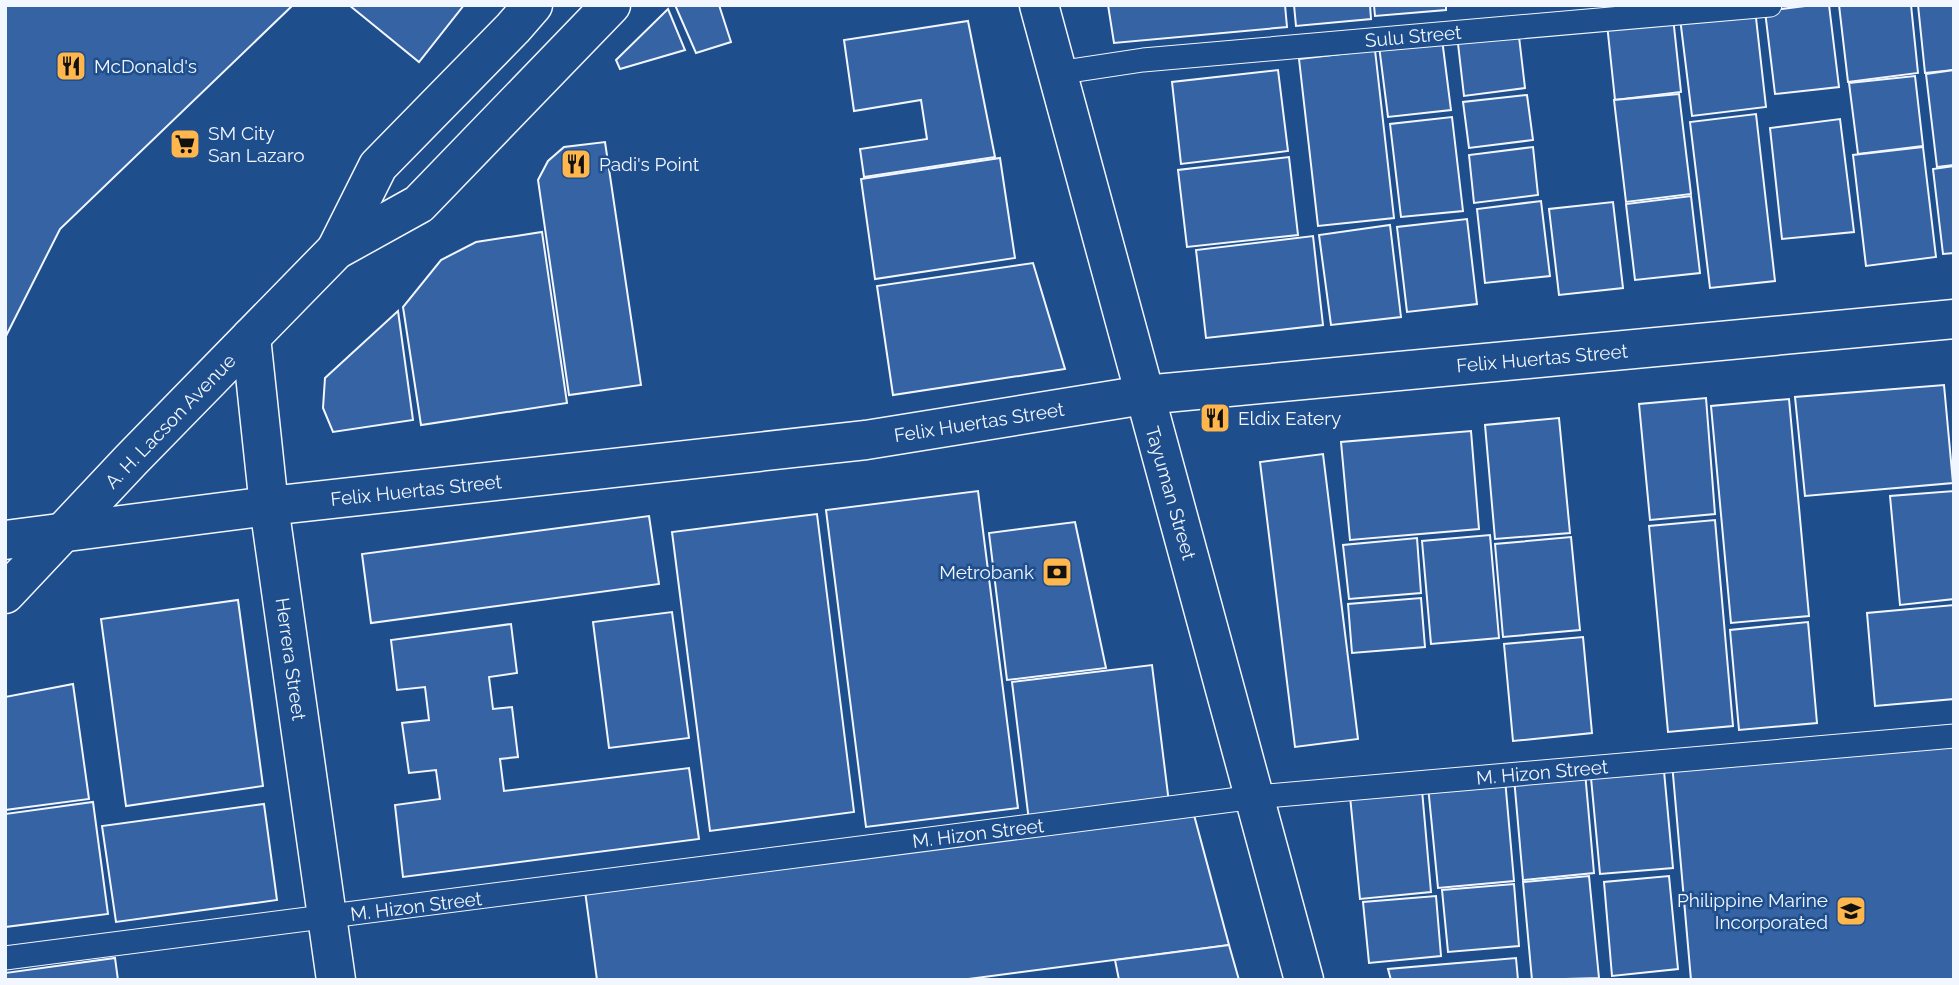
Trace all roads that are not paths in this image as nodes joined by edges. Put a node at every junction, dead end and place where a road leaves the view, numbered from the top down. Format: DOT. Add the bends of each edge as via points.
graph roads {
  1 [pos="533,5"];
  2 [pos="611,5"];
  3 [pos="1039,5"];
  4 [pos="1770,5"];
  5 [pos="1057,73"];
  6 [pos="336,250"];
  7 [pos="1954,319"];
  8 [pos="251,337"];
  9 [pos="1144,395"];
  10 [pos="270,506"];
  11 [pos="65,532"];
  12 [pos="5,540"];
  13 [pos="5,594"];
  14 [pos="1954,736"];
  15 [pos="1255,797"];
  16 [pos="327,918"];
  17 [pos="5,958"];
  18 [pos="336,980"];
  19 [pos="1304,980"];
  1 -- 6 [label="street, A. H. Lacson Avenue" via="378,166"];
  2 -- 6 [label="street, A. H. Lacson Avenue" via="419,204"];
  3 -- 5 [label="street, Tayuman Street"];
  4 -- 5 [label="lane, Sulu Street" via="1143,60"];
  5 -- 9 [label="street, Tayuman Street"];
  6 -- 8 [label="street, A. H. Lacson Avenue"];
  7 -- 9 [label="street, Felix Huertas Street"];
  8 -- 10 [label="street, Herrera Street"];
  8 -- 11 [label="street, A. H. Lacson Avenue"];
  9 -- 10 [label="street, Felix Huertas Street" via="866,440"];
  9 -- 15 [label="street, Tayuman Street"];
  10 -- 11 [label="street, Felix Huertas Street"];
  10 -- 16 [label="street, Herrera Street"];
  11 -- 12 [label="street, Felix Huertas Street"];
  11 -- 13 [label="street, A. H. Lacson Avenue"];
  14 -- 15 [label="lane, M. Hizon Street"];
  15 -- 16 [label="lane, M. Hizon Street"];
  15 -- 19 [label="street, Tayuman Street"];
  16 -- 17 [label="lane, M. Hizon Street"];
  16 -- 18 [label="street, Herrera Street"];
}
